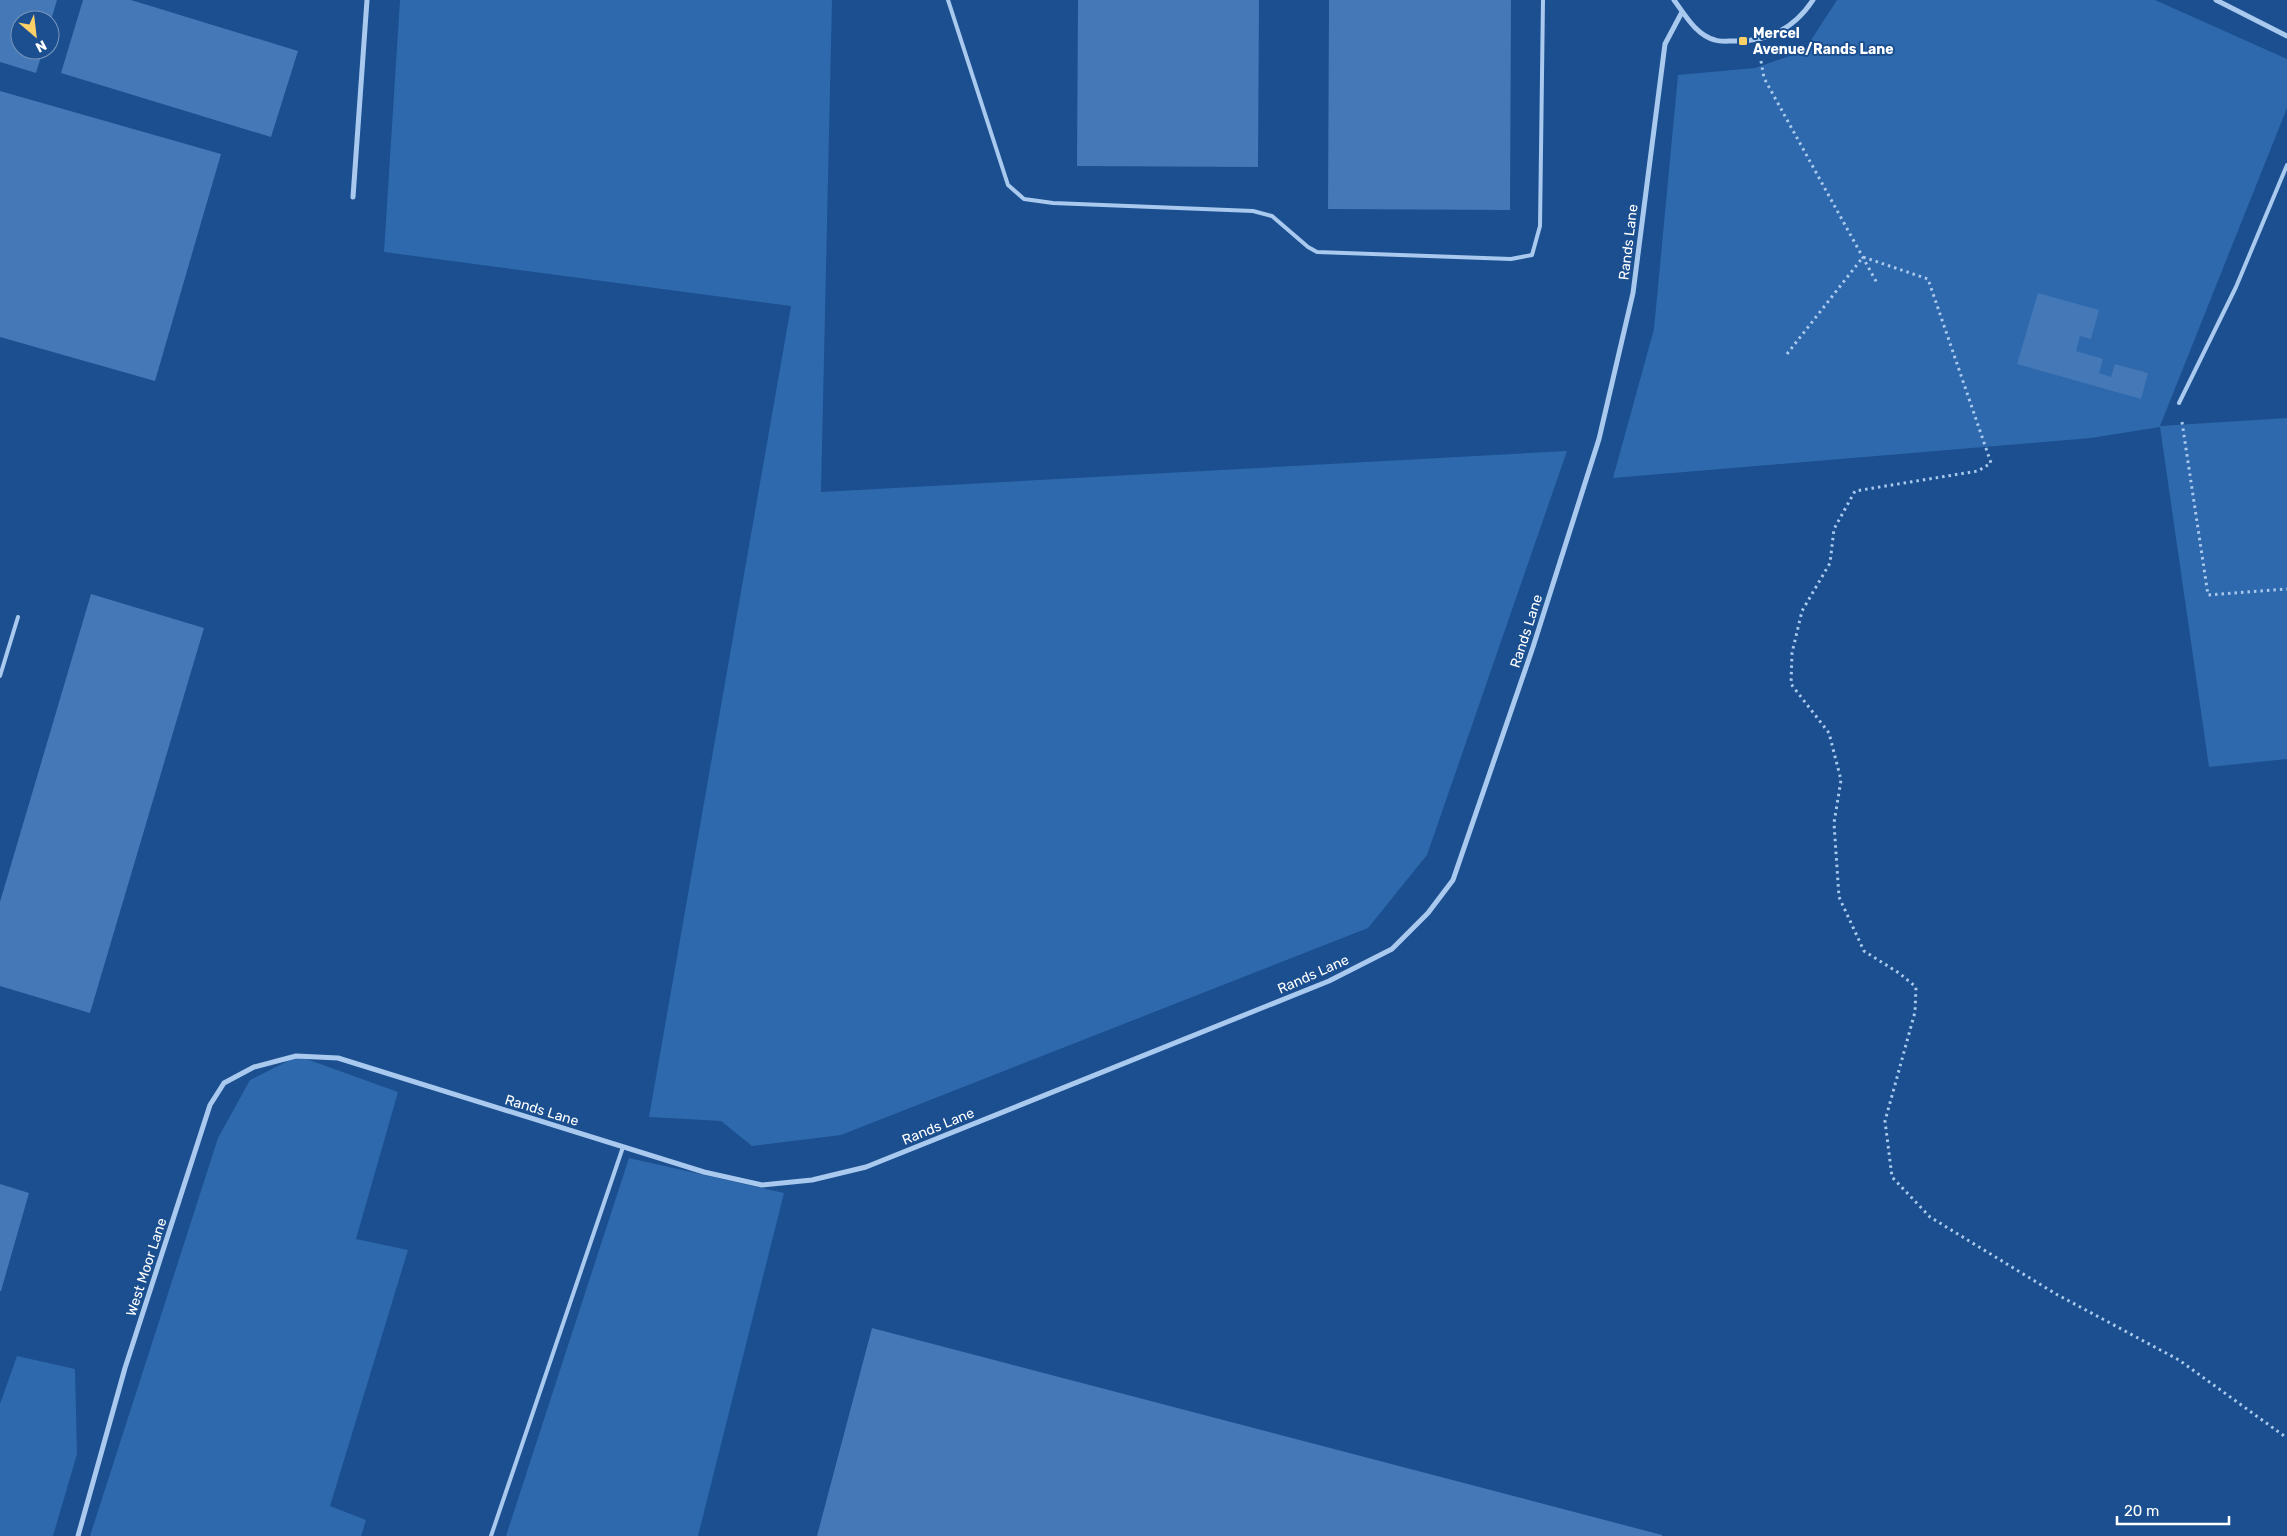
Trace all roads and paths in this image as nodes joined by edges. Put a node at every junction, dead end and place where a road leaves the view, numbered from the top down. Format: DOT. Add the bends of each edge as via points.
graph roads {
  1 [pos="368,0"];
  2 [pos="948,0"];
  3 [pos="1543,0"];
  4 [pos="1674,0"];
  5 [pos="1812,0"];
  6 [pos="2216,0"];
  7 [pos="1682,12"];
  8 [pos="2287,36"];
  9 [pos="1759,40"];
  10 [pos="2287,164"];
  11 [pos="353,197"];
  12 [pos="1863,257"];
  13 [pos="1877,283"];
  14 [pos="1787,354"];
  15 [pos="2179,403"];
  16 [pos="2287,588"];
  17 [pos="18,618"];
  18 [pos="0,676"];
  19 [pos="296,1056"];
  20 [pos="623,1147"];
  21 [pos="2287,1438"];
  22 [pos="78,1536"];
  23 [pos="491,1536"];
  1 -- 11 [label="street"];
  2 -- 3 [label="lane" via="1008,185 1024,199 1052,203 1254,211 1272,216 1317,252 1510,259 1532,255 1540,226"];
  4 -- 7 [label="street"];
  5 -- 9 [label="street" via="1798,19"];
  6 -- 8 [label="street"];
  7 -- 9 [label="street" via="1693,26 1714,40"];
  7 -- 20 [label="street, Rands Lane" via="1665,44 1633,293 1599,439 1533,647 1453,880 1428,913 1392,949 1329,981 866,1167 812,1180 762,1184 704,1172"];
  9 -- 12 [label="path" via="1764,78"];
  10 -- 15 [label="lane" via="2236,287"];
  12 -- 13 [label="path"];
  12 -- 14 [label="path"];
  12 -- 21 [label="path" via="1928,280 1991,463 1978,471 1855,491 1834,529 1830,563 1802,610 1792,653 1791,684 1829,732 1841,780 1834,823 1839,897 1864,951 1916,987 1915,1012 1886,1121 1892,1177 1930,1217 2056,1294 2179,1360"];
  15 -- 16 [label="path" via="2208,595"];
  17 -- 18 [label="lane"];
  19 -- 20 [label="street, Rands Lane" via="338,1058"];
  19 -- 22 [label="street, West Moor Lane" via="254,1067 224,1083 210,1105 125,1368"];
  20 -- 23 [label="lane"];
}
